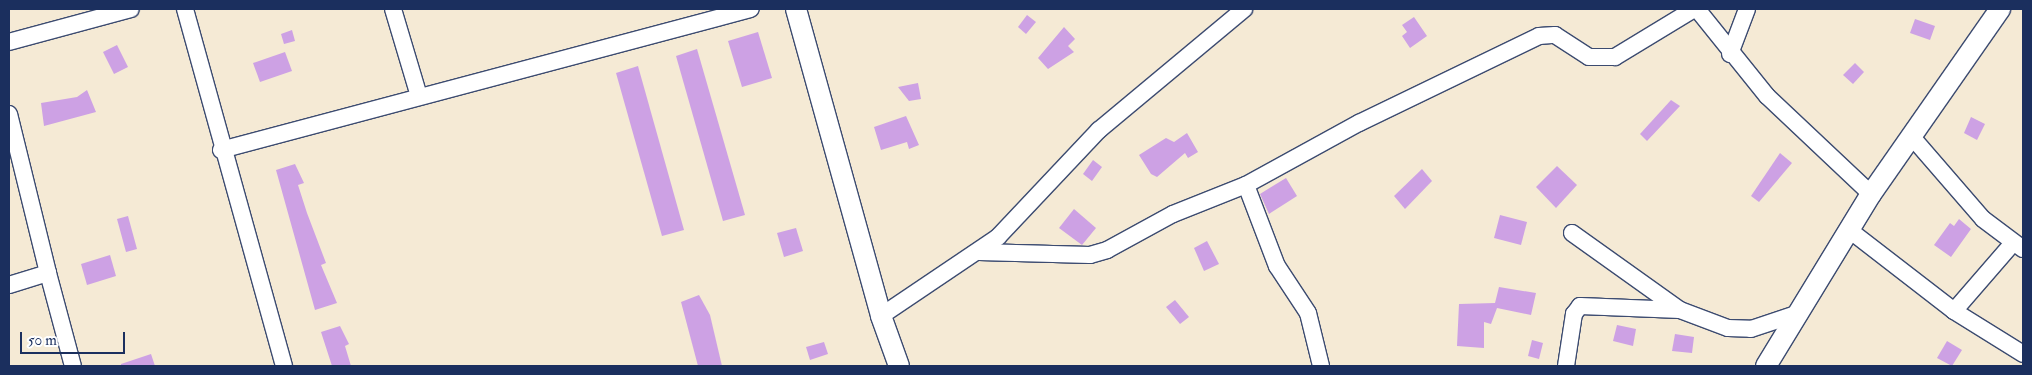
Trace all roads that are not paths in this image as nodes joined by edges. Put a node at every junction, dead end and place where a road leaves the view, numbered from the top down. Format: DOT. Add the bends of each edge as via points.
graph roads {
  1 [pos="131,9"];
  2 [pos="185,9"];
  3 [pos="394,9"];
  4 [pos="750,9"];
  5 [pos="796,9"];
  6 [pos="1244,9"];
  7 [pos="1696,9"];
  8 [pos="1747,9"];
  9 [pos="2000,9"];
  10 [pos="9,42"];
  11 [pos="1730,54"];
  12 [pos="420,96"];
  13 [pos="9,114"];
  14 [pos="1912,137"];
  15 [pos="221,150"];
  16 [pos="1246,186"];
  17 [pos="1871,194"];
  18 [pos="1848,229"];
  19 [pos="1572,233"];
  20 [pos="2018,246"];
  21 [pos="979,252"];
  22 [pos="48,273"];
  23 [pos="9,285"];
  24 [pos="1680,310"];
  25 [pos="1954,311"];
  26 [pos="1799,312"];
  27 [pos="881,316"];
  28 [pos="2023,354"];
  29 [pos="73,366"];
  30 [pos="284,366"];
  31 [pos="899,366"];
  32 [pos="1321,366"];
  33 [pos="1566,366"];
  34 [pos="1766,366"];
  1 -- 10 [label="street"];
  2 -- 15 [label="street"];
  3 -- 12 [label="street"];
  4 -- 12 [label="street"];
  5 -- 27 [label="street"];
  6 -- 21 [label="street" via="1098,130"];
  7 -- 11 [label="street"];
  7 -- 16 [label="street" via="1615,58 1589,57 1555,35 1539,36 1359,123"];
  8 -- 11 [label="street"];
  9 -- 14 [label="street"];
  11 -- 17 [label="street"];
  12 -- 15 [label="street"];
  13 -- 22 [label="street"];
  14 -- 17 [label="street"];
  14 -- 20 [label="street" via="1983,219"];
  15 -- 30 [label="street"];
  16 -- 21 [label="street" via="1172,214 1090,255"];
  16 -- 32 [label="street" via="1277,266 1308,313"];
  17 -- 18 [label="street"];
  18 -- 25 [label="street"];
  18 -- 26 [label="street"];
  19 -- 24 [label="street"];
  20 -- 25 [label="street"];
  21 -- 27 [label="street"];
  22 -- 23 [label="street"];
  22 -- 29 [label="street"];
  24 -- 26 [label="street" via="1739,331"];
  24 -- 33 [label="street" via="1580,306 1574,314"];
  25 -- 28 [label="street"];
  26 -- 34 [label="street"];
  27 -- 31 [label="street"];
}
